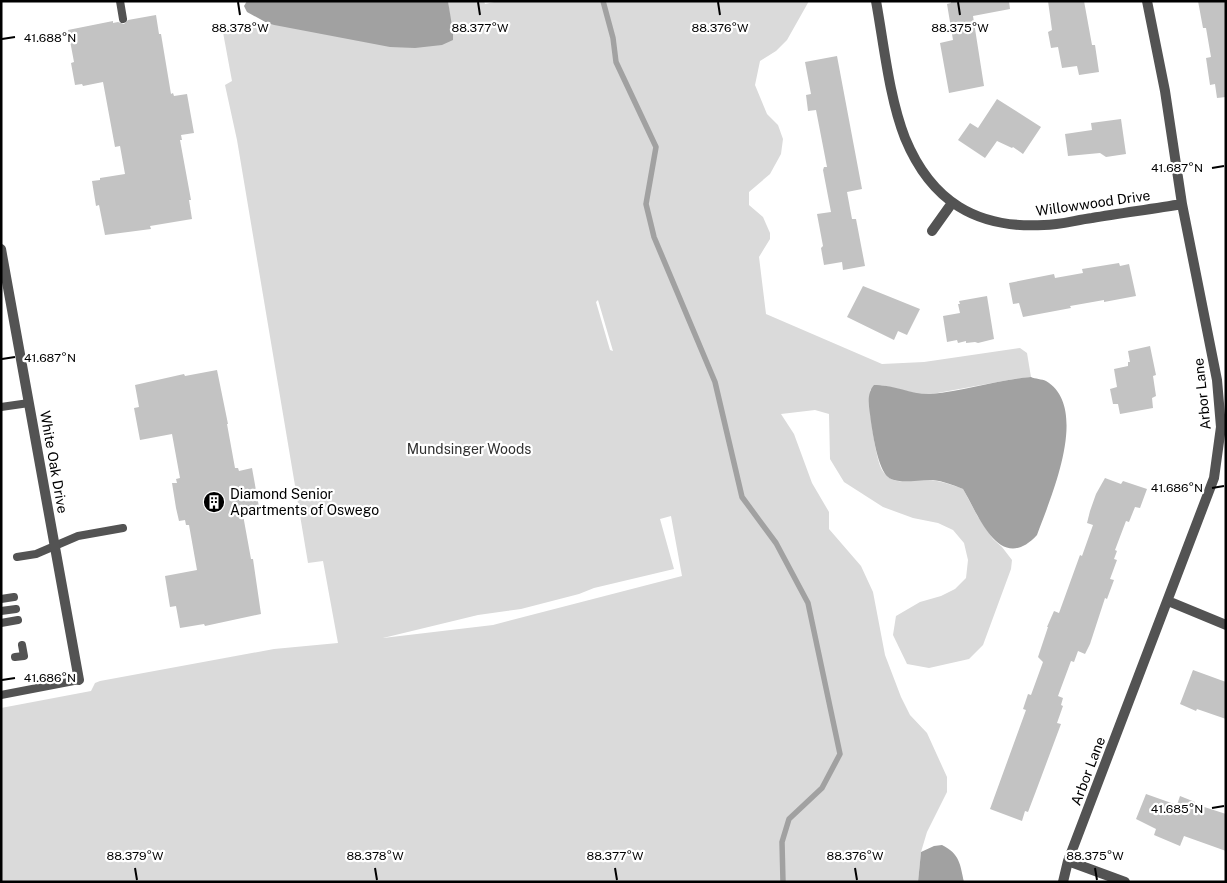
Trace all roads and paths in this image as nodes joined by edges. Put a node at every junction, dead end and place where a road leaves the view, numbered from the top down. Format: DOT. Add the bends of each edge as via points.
graph roads {
  1 [pos="120,1"];
  2 [pos="876,1"];
  3 [pos="1147,1"];
  4 [pos="123,19"];
  5 [pos="952,203"];
  6 [pos="1182,204"];
  7 [pos="932,231"];
  8 [pos="1,249"];
  9 [pos="29,403"];
  10 [pos="1,407"];
  11 [pos="123,528"];
  12 [pos="55,545"];
  13 [pos="17,557"];
  14 [pos="14,596"];
  15 [pos="1,599"];
  16 [pos="1168,601"];
  17 [pos="16,609"];
  18 [pos="1,611"];
  19 [pos="18,620"];
  20 [pos="1,623"];
  21 [pos="1226,625"];
  22 [pos="22,645"];
  23 [pos="16,657"];
  24 [pos="79,680"];
  25 [pos="1,696"];
  26 [pos="1068,861"];
  27 [pos="1063,882"];
  28 [pos="1125,882"];
  1 -- 4 [label="lane"];
  2 -- 5 [label="street, Willowwood Drive" via="896,111 905,137 929,183"];
  3 -- 6 [label="street, Arbor Lane"];
  5 -- 6 [label="street, Willowwood Drive" via="984,219 1009,225 1044,226"];
  5 -- 7 [label="street"];
  6 -- 16 [label="street, Arbor Lane" via="1216,380 1221,427 1214,478"];
  8 -- 9 [label="street, White Oak Drive"];
  9 -- 10 [label="lane"];
  9 -- 12 [label="street, White Oak Drive"];
  11 -- 12 [label="lane" via="78,536"];
  12 -- 13 [label="lane" via="36,554"];
  12 -- 24 [label="street, White Oak Drive"];
  14 -- 15 [label="lane"];
  16 -- 21 [label="street"];
  16 -- 26 [label="street, Arbor Lane"];
  17 -- 18 [label="lane"];
  19 -- 20 [label="lane"];
  22 -- 23 [label="lane" via="24,656"];
  24 -- 25 [label="lane"];
  26 -- 27 [label="street, Arbor Lane"];
  26 -- 28 [label="street"];
}
